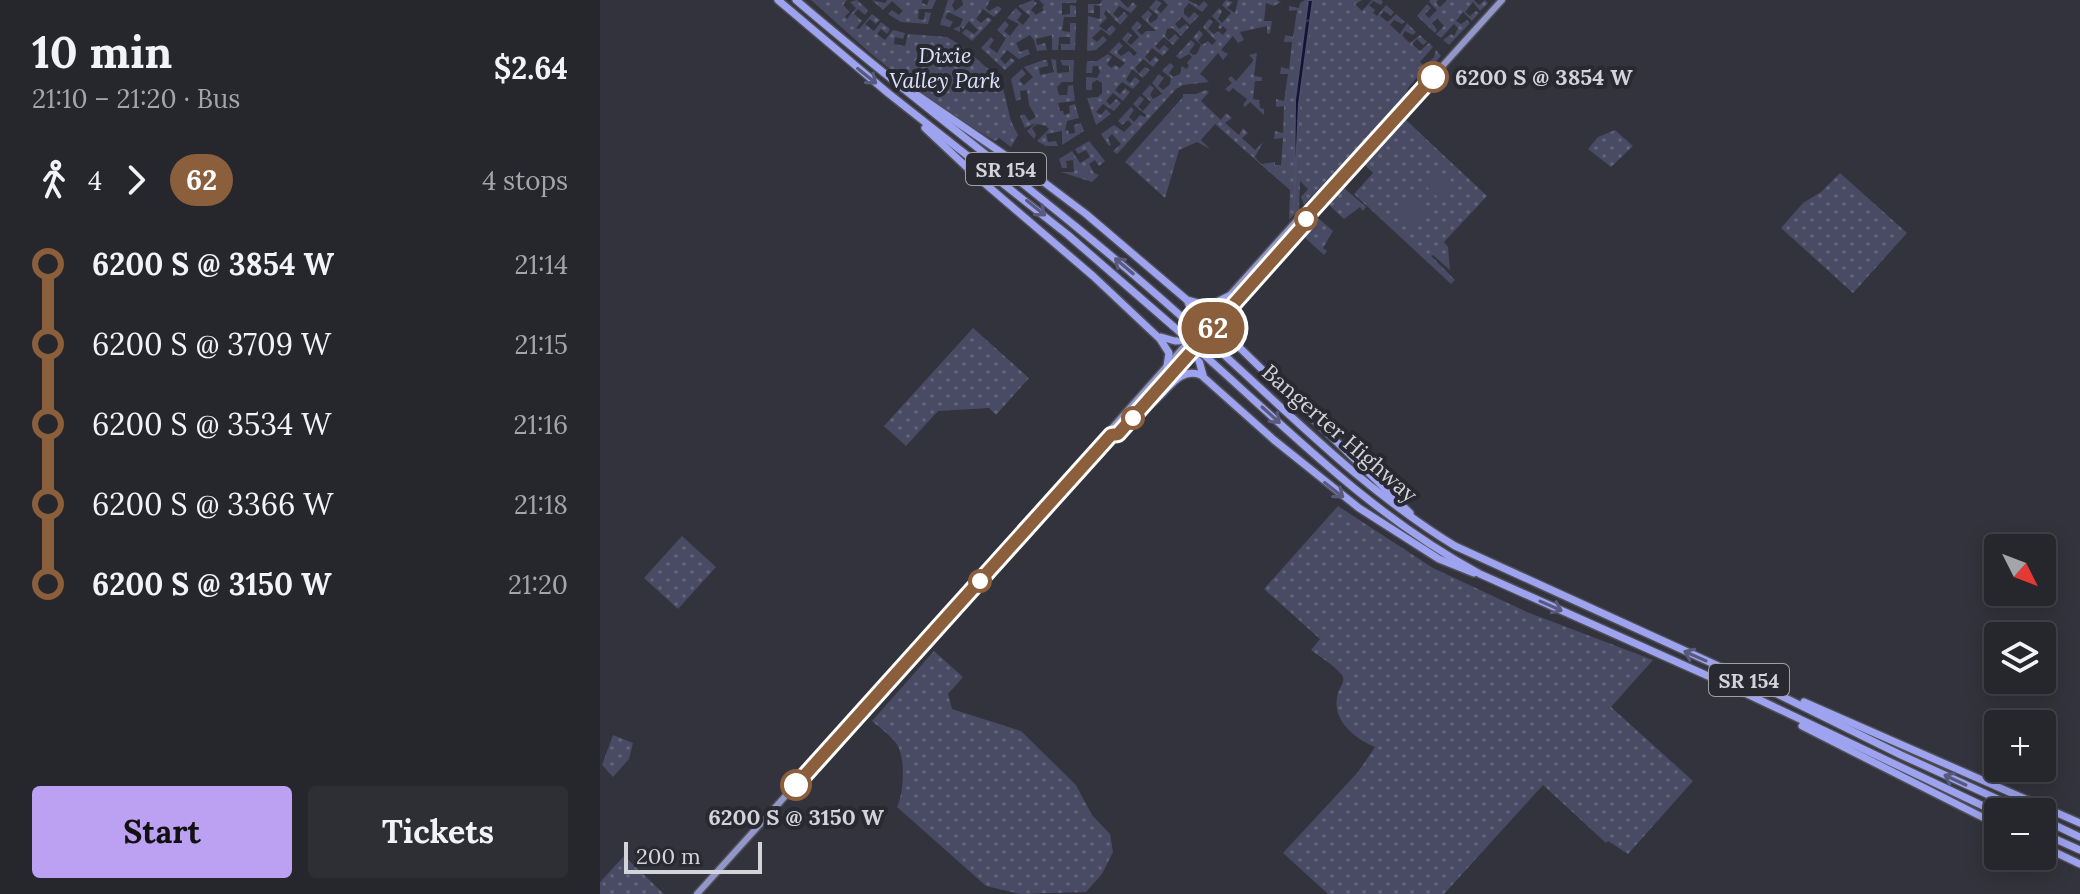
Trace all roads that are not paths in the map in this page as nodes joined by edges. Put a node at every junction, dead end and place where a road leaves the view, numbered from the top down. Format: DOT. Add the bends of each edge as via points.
graph roads {
  1 [pos="778,0"];
  2 [pos="796,0"];
  3 [pos="1502,0"];
  4 [pos="826,26"];
  5 [pos="907,109"];
  6 [pos="1307,216"];
  7 [pos="1229,296"];
  8 [pos="1187,300"];
  9 [pos="1225,316"];
  10 [pos="1155,334"];
  11 [pos="1196,340"];
  12 [pos="1243,350"];
  13 [pos="1167,366"];
  14 [pos="1204,377"];
  15 [pos="1142,408"];
  16 [pos="1111,435"];
  17 [pos="1433,533"];
  18 [pos="1480,574"];
  19 [pos="1732,672"];
  20 [pos="1726,684"];
  21 [pos="1995,798"];
  22 [pos="1984,806"];
  23 [pos="1984,818"];
  24 [pos="2080,823"];
  25 [pos="2056,826"];
  26 [pos="2080,837"];
  27 [pos="2056,839"];
  28 [pos="2080,850"];
  29 [pos="2056,853"];
  30 [pos="2080,864"];
  31 [pos="697,894"];
  1 -- 5 [label="highway, Bangerter Highway / SR 154, one-way"];
  2 -- 4 [label="highway, Bangerter Highway / SR 154"];
  3 -- 6 [label="main road"];
  4 -- 8 [label="highway" via="1067,200"];
  17 -- 4 [label="highway, Bangerter Highway / SR 154, one-way, bridge" via="1369,487 1075,224"];
  5 -- 10 [label="highway"];
  5 -- 18 [label="highway, Bangerter Highway / SR 154, one-way, bridge" via="1068,235 1366,500"];
  6 -- 7 [label="main road" via="1299,218"];
  6 -- 9 [label="main road"];
  7 -- 8 [label="highway" via="1209,306"];
  7 -- 11 [label="main road"];
  8 -- 11 [label="highway" via="1195,317"];
  9 -- 11 [label="main road"];
  9 -- 12 [label="highway"];
  10 -- 11 [label="highway"];
  10 -- 13 [label="highway" via="1168,349"];
  11 -- 12 [label="highway" via="1226,341"];
  11 -- 13 [label="main road"];
  11 -- 14 [label="highway"];
  11 -- 15 [label="main road"];
  12 -- 17 [label="highway"];
  13 -- 16 [label="main road"];
  14 -- 15 [label="highway" via="1183,374"];
  14 -- 18 [label="highway, one-way" via="1372,517 1439,559"];
  15 -- 16 [label="main road"];
  16 -- 31 [label="main road"];
  19 -- 17 [label="highway, Bangerter Highway / SR 154, one-way"];
  18 -- 20 [label="highway, Bangerter Highway / SR 154, one-way"];
  21 -- 19 [label="highway, Bangerter Highway / SR 154, one-way"];
  19 -- 24 [label="highway"];
  20 -- 22 [label="highway, Bangerter Highway / SR 154"];
  20 -- 23 [label="highway"];
  25 -- 26 [label="highway"];
  27 -- 28 [label="highway"];
  29 -- 30 [label="highway"];
}
